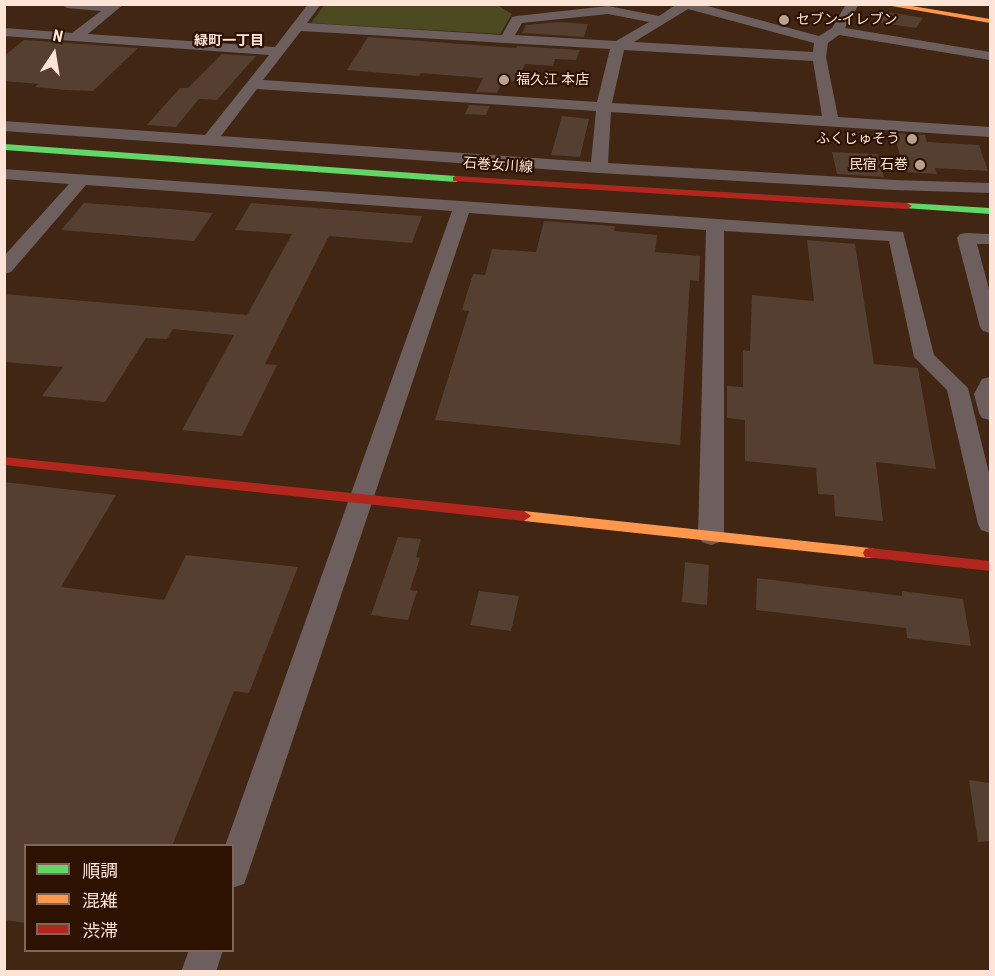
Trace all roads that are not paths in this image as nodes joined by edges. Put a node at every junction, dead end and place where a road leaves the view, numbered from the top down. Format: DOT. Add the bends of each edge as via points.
graph roads {
  1 [pos="67,4"];
  2 [pos="315,4"];
  3 [pos="853,4"];
  4 [pos="883,4"];
  5 [pos="687,5"];
  6 [pos="116,6"];
  7 [pos="661,20"];
  8 [pos="990,21"];
  9 [pos="298,27"];
  10 [pos="837,31"];
  11 [pos="4,32"];
  12 [pos="75,37"];
  13 [pos="506,39"];
  14 [pos="821,41"];
  15 [pos="618,46"];
  16 [pos="278,51"];
  17 [pos="990,56"];
  18 [pos="819,57"];
  19 [pos="252,84"];
  20 [pos="604,106"];
  21 [pos="831,121"];
  22 [pos="4,126"];
  23 [pos="990,132"];
  24 [pos="209,141"];
  25 [pos="4,147"];
  26 [pos="599,168"];
  27 [pos="4,174"];
  28 [pos="82,179"];
  29 [pos="990,188"];
  30 [pos="462,207"];
  31 [pos="990,211"];
  32 [pos="715,225"];
  33 [pos="990,239"];
  34 [pos="4,268"];
  35 [pos="990,327"];
  36 [pos="990,384"];
  37 [pos="990,413"];
  38 [pos="4,461"];
  39 [pos="361,499"];
  40 [pos="990,524"];
  41 [pos="711,536"];
  42 [pos="990,566"];
  43 [pos="234,867"];
  44 [pos="206,952"];
  45 [pos="198,972"];
  1 -- 6 [label="street"];
  2 -- 9 [label="street"];
  3 -- 10 [label="street"];
  4 -- 8 [label="main road"];
  5 -- 7 [label="street"];
  5 -- 14 [label="street"];
  6 -- 12 [label="street"];
  7 -- 13 [label="street" via="608,10 517,20"];
  7 -- 15 [label="street"];
  9 -- 13 [label="street"];
  9 -- 16 [label="street"];
  10 -- 14 [label="street"];
  10 -- 17 [label="street"];
  11 -- 12 [label="street"];
  12 -- 16 [label="street"];
  13 -- 15 [label="street"];
  14 -- 18 [label="street"];
  15 -- 18 [label="street"];
  15 -- 20 [label="street"];
  16 -- 19 [label="street"];
  18 -- 21 [label="street"];
  19 -- 20 [label="street"];
  19 -- 24 [label="street"];
  20 -- 21 [label="street"];
  20 -- 26 [label="street"];
  21 -- 23 [label="street"];
  22 -- 24 [label="street"];
  24 -- 26 [label="street"];
  25 -- 31 [label="main road, 石巻女川線" via="589,189"];
  26 -- 29 [label="street"];
  27 -- 28 [label="street"];
  28 -- 30 [label="street"];
  28 -- 34 [label="street"];
  30 -- 32 [label="street"];
  30 -- 39 [label="street"];
  32 -- 40 [label="street" via="897,236 924,357 957,388"];
  32 -- 41 [label="street"];
  33 -- 35 [label="street" via="966,238"];
  36 -- 37 [label="street" via="985,394"];
  38 -- 39 [label="main road"];
  39 -- 41 [label="main road"];
  39 -- 43 [label="street"];
  41 -- 42 [label="main road"];
  44 -- 45 [label="street"];
}
